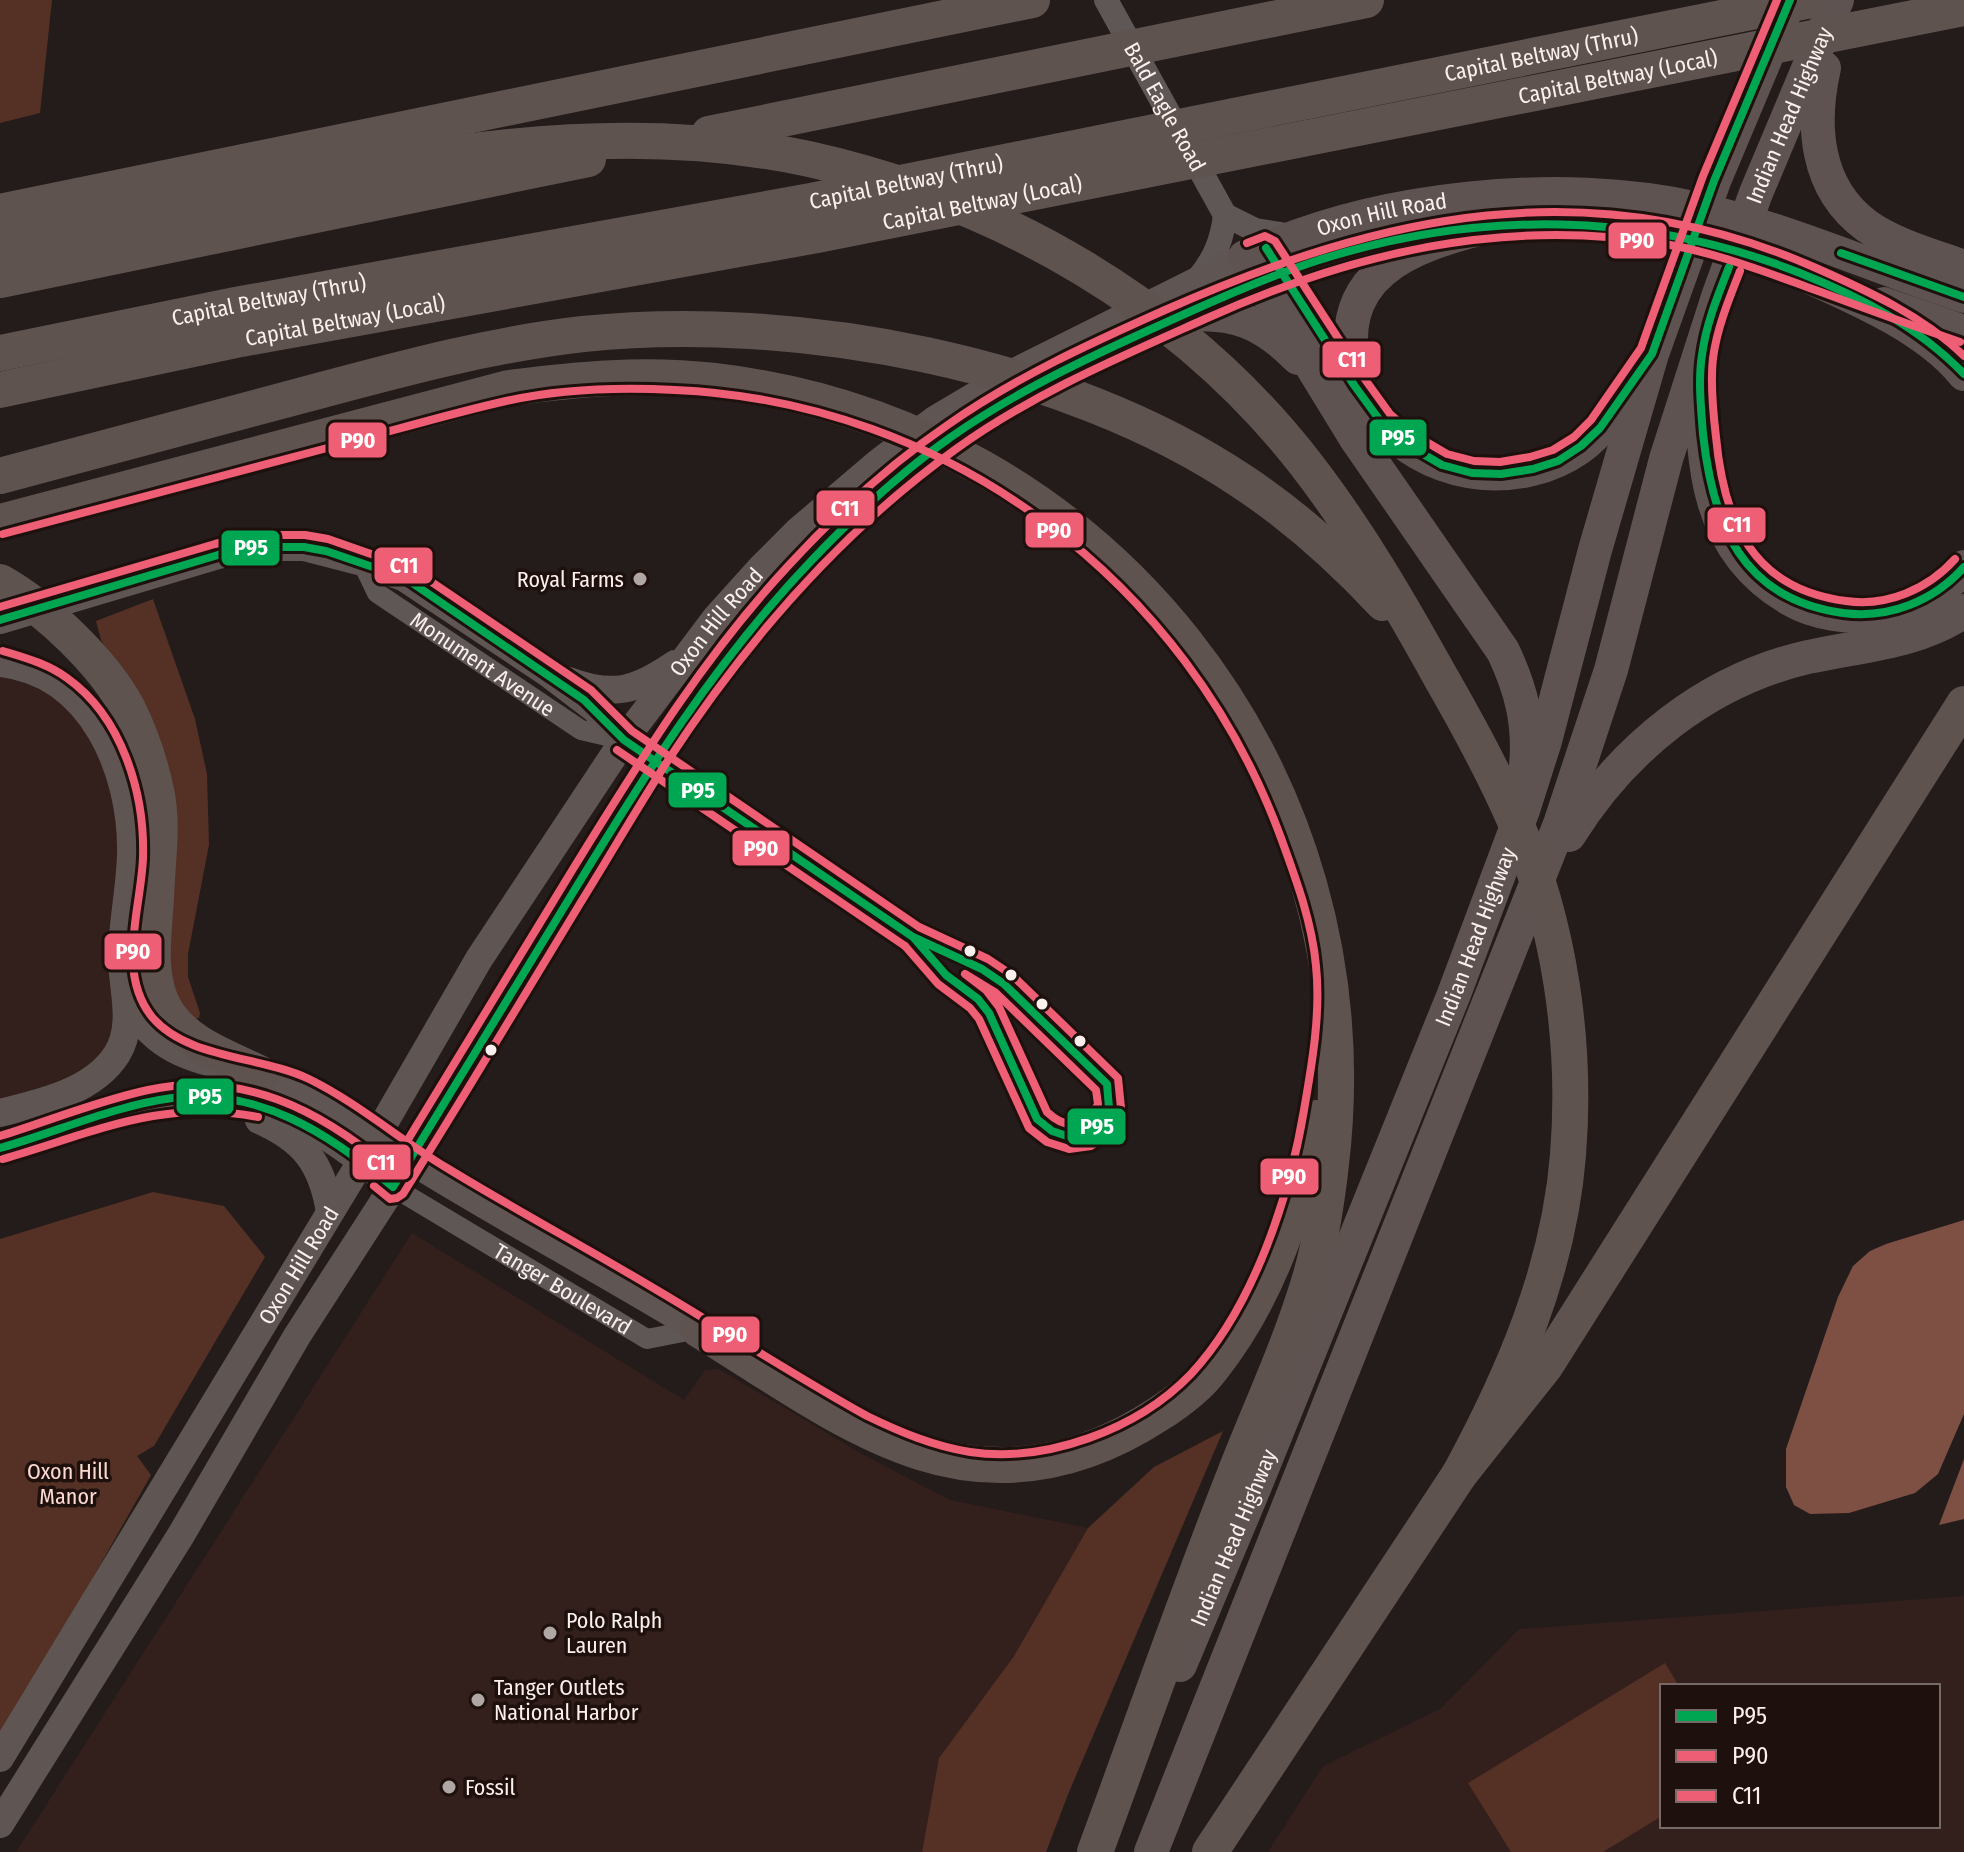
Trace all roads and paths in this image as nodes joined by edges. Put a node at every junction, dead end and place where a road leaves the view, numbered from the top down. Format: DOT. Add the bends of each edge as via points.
graph roads {
  1 [pos="1032,0"];
  2 [pos="1106,0"];
  3 [pos="1366,0"];
  4 [pos="1790,0"];
  5 [pos="1811,0"];
  6 [pos="1839,0"];
  7 [pos="1964,8"];
  8 [pos="1815,72"];
  9 [pos="1221,205"];
  10 [pos="0,212"];
  11 [pos="1494,225"];
  12 [pos="0,245"];
  13 [pos="1277,260"];
  14 [pos="1785,266"];
  15 [pos="1964,267"];
  16 [pos="0,280"];
  17 [pos="1197,280"];
  18 [pos="1964,297"];
  19 [pos="1185,315"];
  20 [pos="1964,331"];
  21 [pos="1702,350"];
  22 [pos="0,353"];
  23 [pos="1652,354"];
  24 [pos="1964,374"];
  25 [pos="1319,382"];
  26 [pos="0,390"];
  27 [pos="1368,405"];
  28 [pos="0,476"];
  29 [pos="0,522"];
  30 [pos="362,562"];
  31 [pos="1964,567"];
  32 [pos="0,582"];
  33 [pos="1964,611"];
  34 [pos="4,619"];
  35 [pos="688,653"];
  36 [pos="0,663"];
  37 [pos="548,673"];
  38 [pos="1446,685"];
  39 [pos="1964,704"];
  40 [pos="624,740"];
  41 [pos="654,760"];
  42 [pos="1523,810"];
  43 [pos="1530,896"];
  44 [pos="1330,982"];
  45 [pos="127,1000"];
  46 [pos="261,1074"];
  47 [pos="173,1098"];
  48 [pos="0,1113"];
  49 [pos="0,1148"];
  50 [pos="369,1148"];
  51 [pos="410,1159"];
  52 [pos="393,1187"];
  53 [pos="330,1212"];
  54 [pos="698,1329"];
  55 [pos="1459,1475"];
  56 [pos="0,1758"];
  57 [pos="0,1824"];
  58 [pos="1095,1852"];
  59 [pos="1101,1852"];
  60 [pos="1151,1852"];
  61 [pos="1210,1852"];
  1 -- 10 [label="highway"];
  2 -- 9 [label="street, Bald Eagle Road"];
  3 -- 16 [label="highway"];
  4 -- 23 [label="highway, Indian Head Highway" via="1714,181"];
  5 -- 22 [label="highway, Capital Beltway (Thru)" via="811,201"];
  6 -- 8 [label="highway, Indian Head Highway"];
  7 -- 26 [label="highway, Capital Beltway (Local)" via="817,235 241,339"];
  8 -- 15 [label="highway" via="1819,149 1846,205 1866,225 1902,245"];
  8 -- 21 [label="highway, Indian Head Highway" via="1756,193"];
  9 -- 13 [label="street" via="1255,230"];
  9 -- 17 [label="street" via="1219,245"];
  11 -- 13 [label="main road"];
  11 -- 14 [label="main road" via="1648,229"];
  11 -- 27 [label="highway" via="1404,254 1366,289 1352,324 1352,348 1354,370"];
  12 -- 38 [label="highway" via="452,153 590,140 763,151 878,177 984,217 1071,259 1166,323 1213,363 1301,457 1340,509"];
  13 -- 17 [label="main road, Oxon Hill Road"];
  13 -- 18 [label="main road, Oxon Hill Road" via="1380,213 1440,201 1549,193 1699,208"];
  13 -- 19 [label="main road, Oxon Hill Road"];
  13 -- 25 [label="highway"];
  13 -- 27 [label="highway"];
  14 -- 20 [label="main road"];
  14 -- 24 [label="highway" via="1900,323"];
  17 -- 35 [label="main road, Oxon Hill Road" via="981,390 922,429 798,531"];
  19 -- 25 [label="highway" via="1212,313 1257,325 1295,354"];
  19 -- 41 [label="main road, Oxon Hill Road" via="992,411 891,484 762,615"];
  21 -- 31 [label="highway" via="1709,485 1739,557 1768,586 1798,604 1831,614 1868,615 1903,608 1933,593"];
  21 -- 43 [label="highway, Indian Head Highway" via="1666,459 1586,751"];
  23 -- 27 [label="highway" via="1600,428 1558,461 1533,469 1487,474 1442,465 1404,443"];
  23 -- 42 [label="highway, Indian Head Highway"];
  25 -- 42 [label="highway" via="1503,651 1518,682 1528,736"];
  28 -- 38 [label="highway" via="505,345 651,329 738,329 819,337 971,367 1078,400 1186,448 1243,482 1353,571"];
  29 -- 44 [label="highway" via="509,388 581,379 712,380 885,421 981,465 1068,524 1157,608 1198,657 1259,754 1283,806 1313,897"];
  30 -- 34 [label="main road, Monument Avenue" via="304,547 254,547"];
  30 -- 37 [label="main road, Monument Avenue" via="405,578"];
  30 -- 40 [label="street, Monument Avenue" via="377,593 581,730"];
  32 -- 46 [label="highway" via="61,628 96,664 127,708 144,748 157,797 160,840 153,959 164,1008 189,1038"];
  33 -- 43 [label="highway" via="1930,631 1896,641 1763,669 1681,714 1616,771 1586,807"];
  35 -- 37 [label="main road" via="662,673 611,692"];
  35 -- 40 [label="main road, Oxon Hill Road"];
  36 -- 45 [label="main road" via="22,666 64,689 89,713 121,776 131,854 122,951"];
  37 -- 40 [label="main road, Monument Avenue" via="594,708"];
  38 -- 55 [label="highway" via="1517,825 1541,889 1559,965 1570,1096 1568,1158 1545,1280 1495,1408"];
  39 -- 55 [label="highway" via="1546,1365"];
  40 -- 41 [label="main road, Monument Avenue"];
  40 -- 50 [label="main road, Oxon Hill Road" via="479,959"];
  41 -- 51 [label="main road, Oxon Hill Road"];
  42 -- 59 [label="highway, Indian Head Highway" via="1351,1249"];
  43 -- 60 [label="highway, Indian Head Highway"];
  44 -- 54 [label="highway" via="1313,1128 1298,1192 1260,1291 1211,1370 1174,1404 1130,1432 1049,1461 1000,1466 961,1462 887,1440"];
  44 -- 58 [label="highway" via="1334,1133 1313,1270"];
  45 -- 46 [label="main road" via="136,1017 170,1047 213,1065"];
  45 -- 48 [label="main road" via="125,1035 103,1071 64,1094"];
  46 -- 50 [label="main road" via="311,1092 351,1117"];
  47 -- 49 [label="main road"];
  47 -- 50 [label="main road" via="218,1096 261,1106"];
  47 -- 53 [label="main road" via="244,1114 290,1137 318,1168"];
  50 -- 51 [label="main road, Tanger Boulevard"];
  50 -- 52 [label="main road"];
  50 -- 53 [label="main road, Oxon Hill Road"];
  51 -- 52 [label="main road, Oxon Hill Road"];
  51 -- 54 [label="main road, Tanger Boulevard"];
  52 -- 54 [label="street, Tanger Boulevard" via="647,1339"];
  52 -- 57 [label="main road, Oxon Hill Road"];
  53 -- 56 [label="main road, Oxon Hill Road"];
  55 -- 61 [label="highway"];
}
